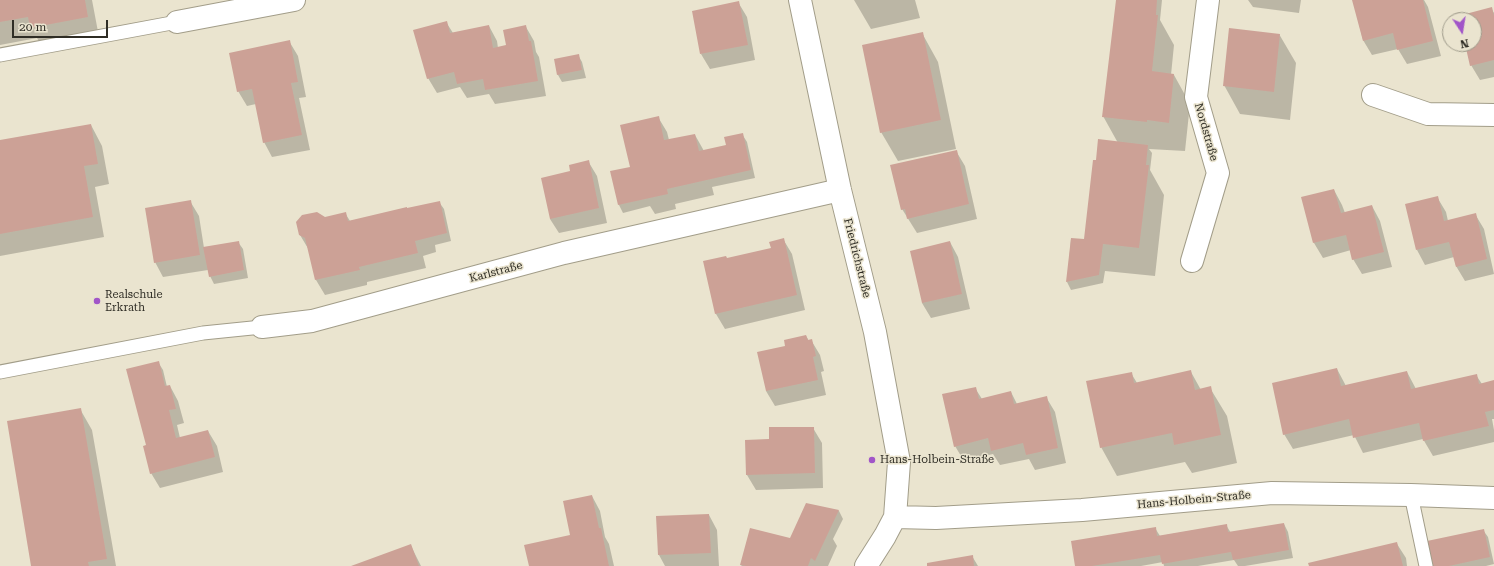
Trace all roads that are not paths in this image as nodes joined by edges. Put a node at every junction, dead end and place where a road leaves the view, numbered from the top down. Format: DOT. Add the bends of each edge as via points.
graph roads {
  1 [pos="294,0"];
  2 [pos="800,0"];
  3 [pos="1208,0"];
  4 [pos="177,22"];
  5 [pos="0,55"];
  6 [pos="1373,95"];
  7 [pos="1494,115"];
  8 [pos="840,190"];
  9 [pos="1192,262"];
  10 [pos="262,326"];
  11 [pos="0,372"];
  12 [pos="1411,495"];
  13 [pos="1494,498"];
  14 [pos="895,517"];
  15 [pos="866,566"];
  16 [pos="1426,566"];
  1 -- 4 [label="street"];
  2 -- 8 [label="street, Friedrichstraße"];
  3 -- 9 [label="street, Nordstraße" via="1196,97 1218,173"];
  4 -- 5 [label="lane"];
  6 -- 7 [label="street" via="1428,114"];
  8 -- 10 [label="street, Karlstraße" via="564,254 312,321"];
  8 -- 14 [label="street, Friedrichstraße" via="875,332 899,462"];
  10 -- 11 [label="lane, Karlstraße" via="203,333"];
  12 -- 13 [label="street, Hans-Holbein-Straße"];
  12 -- 14 [label="street, Hans-Holbein-Straße" via="1272,493 1082,510 936,518"];
  12 -- 16 [label="lane"];
  14 -- 15 [label="street"];
}
